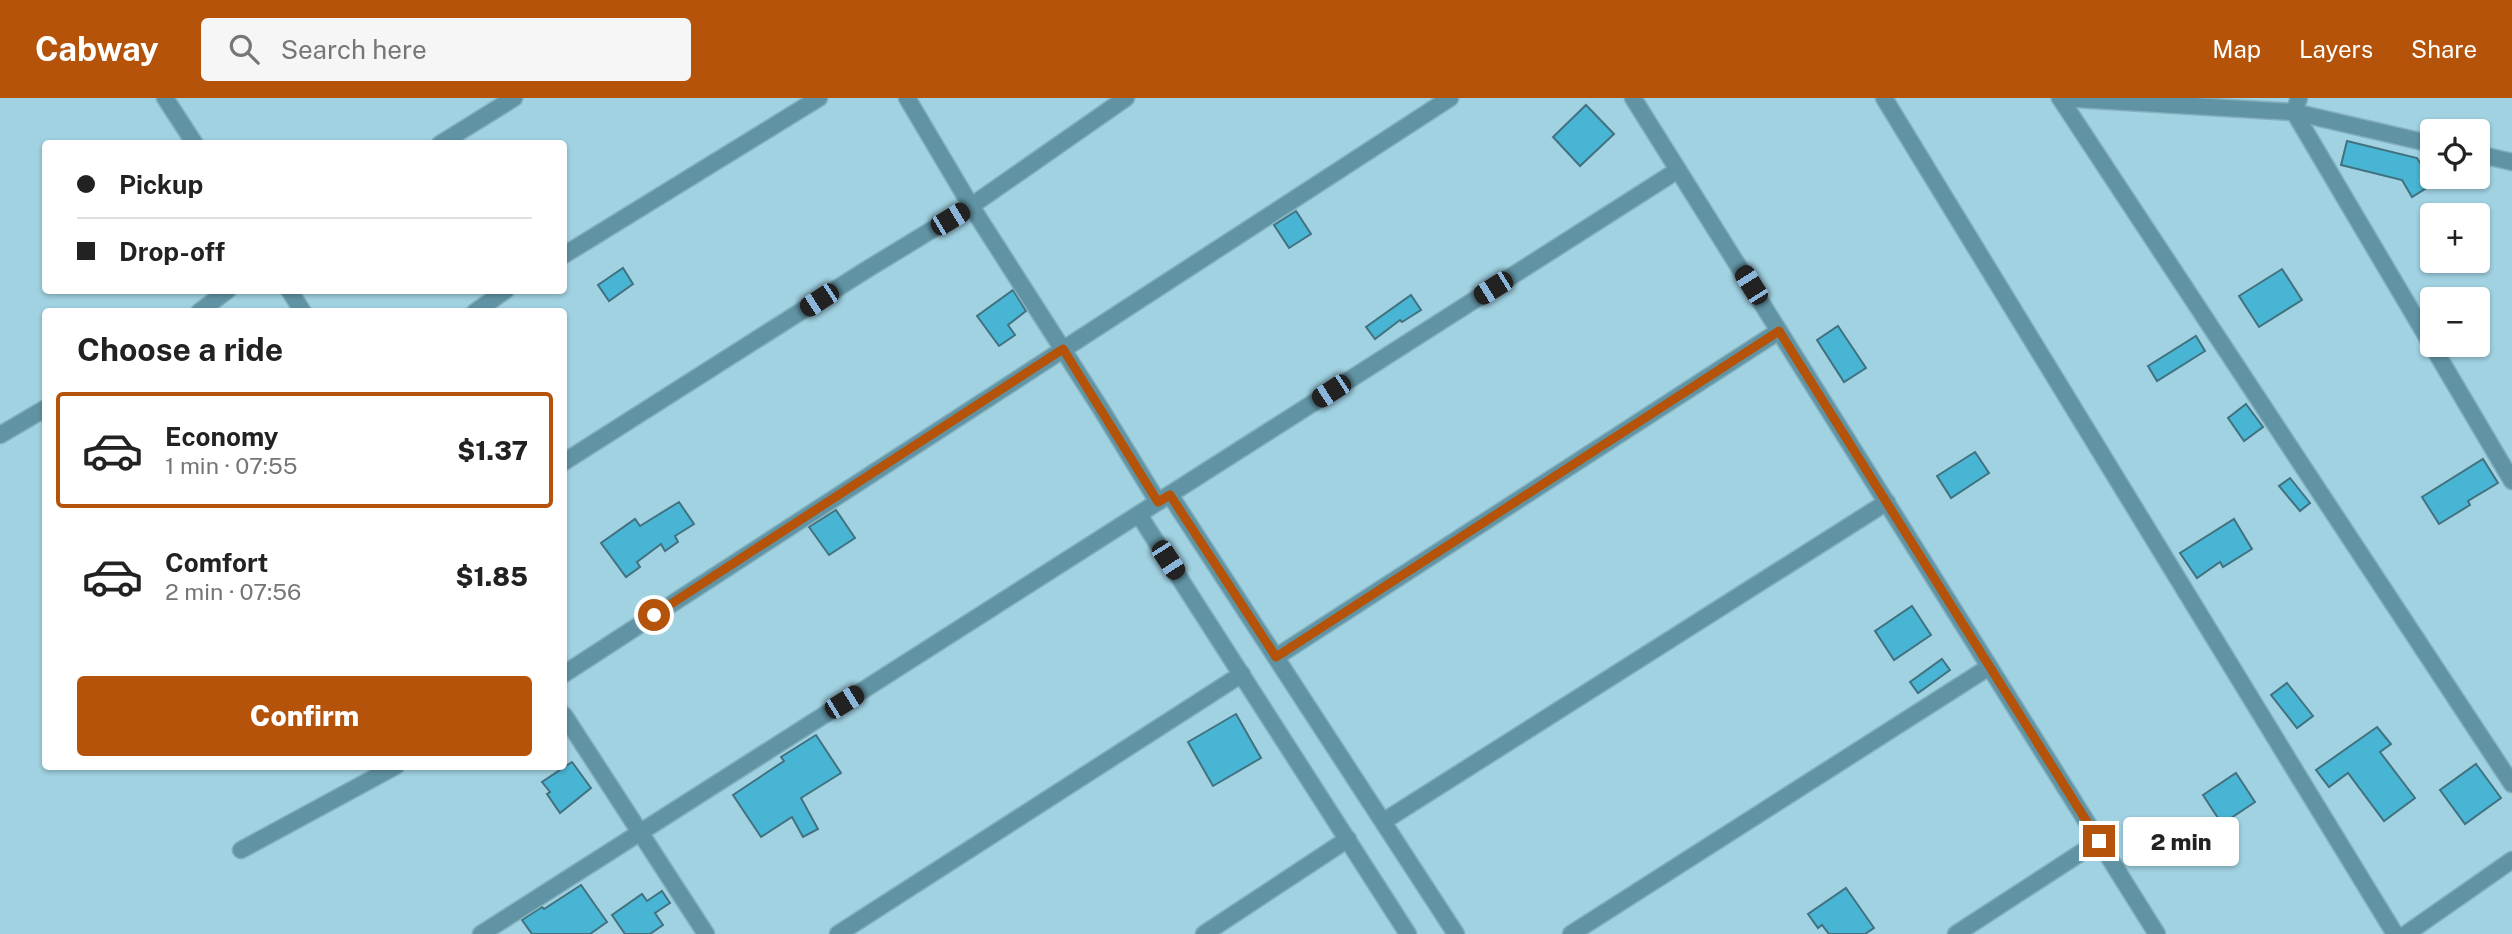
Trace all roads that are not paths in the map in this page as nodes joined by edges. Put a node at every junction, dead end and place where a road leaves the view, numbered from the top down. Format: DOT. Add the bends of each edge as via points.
graph roads {
  1 [pos="165,98"];
  2 [pos="514,98"];
  3 [pos="819,98"];
  4 [pos="908,98"];
  5 [pos="1126,98"];
  6 [pos="1450,98"];
  7 [pos="1633,98"];
  8 [pos="1884,98"];
  9 [pos="2060,98"];
  10 [pos="2297,105"];
  11 [pos="192,140"];
  12 [pos="446,140"];
  13 [pos="2420,141"];
  14 [pos="2490,157"];
  15 [pos="2512,162"];
  16 [pos="1678,170"];
  17 [pos="971,206"];
  18 [pos="567,253"];
  19 [pos="223,294"];
  20 [pos="500,294"];
  21 [pos="204,308"];
  22 [pos="481,308"];
  23 [pos="1779,331"];
  24 [pos="1063,349"];
  25 [pos="42,410"];
  26 [pos="0,435"];
  27 [pos="567,460"];
  28 [pos="2512,481"];
  29 [pos="1164,499"];
  30 [pos="1887,502"];
  31 [pos="1139,515"];
  32 [pos="1276,657"];
  33 [pos="1989,667"];
  34 [pos="567,672"];
  35 [pos="1241,674"];
  36 [pos="567,720"];
  37 [pos="389,770"];
  38 [pos="2512,784"];
  39 [pos="1384,821"];
  40 [pos="640,832"];
  41 [pos="1348,839"];
  42 [pos="2099,841"];
  43 [pos="241,850"];
  44 [pos="2512,860"];
  45 [pos="481,934"];
  46 [pos="706,934"];
  47 [pos="838,934"];
  48 [pos="1205,934"];
  49 [pos="1408,934"];
  50 [pos="1456,934"];
  51 [pos="1571,934"];
  52 [pos="1956,934"];
  53 [pos="2157,934"];
  54 [pos="2395,934"];
  55 [pos="2406,934"];
  1 -- 11 [label="street"];
  2 -- 12 [label="street"];
  3 -- 18 [label="street"];
  4 -- 17 [label="street"];
  5 -- 17 [label="street"];
  6 -- 24 [label="street"];
  7 -- 16 [label="street"];
  8 -- 54 [label="street"];
  9 -- 10 [label="street"];
  9 -- 38 [label="street"];
  10 -- 13 [label="street"];
  10 -- 28 [label="street"];
  14 -- 15 [label="street"];
  16 -- 23 [label="street"];
  16 -- 29 [label="street"];
  17 -- 24 [label="street"];
  17 -- 27 [label="street"];
  19 -- 21 [label="street"];
  20 -- 22 [label="street"];
  23 -- 30 [label="street"];
  23 -- 32 [label="street"];
  24 -- 29 [label="street"];
  24 -- 34 [label="street"];
  25 -- 26 [label="street"];
  29 -- 31 [label="street"];
  29 -- 32 [label="street"];
  30 -- 33 [label="street"];
  30 -- 39 [label="street"];
  31 -- 35 [label="street"];
  31 -- 40 [label="street"];
  32 -- 39 [label="street"];
  33 -- 42 [label="street"];
  33 -- 51 [label="street"];
  35 -- 41 [label="street"];
  35 -- 47 [label="street"];
  36 -- 40 [label="street"];
  37 -- 43 [label="street"];
  39 -- 50 [label="street"];
  40 -- 45 [label="street"];
  40 -- 46 [label="street"];
  41 -- 48 [label="street"];
  41 -- 49 [label="street"];
  42 -- 52 [label="street"];
  42 -- 53 [label="street"];
  44 -- 55 [label="street"];
}
